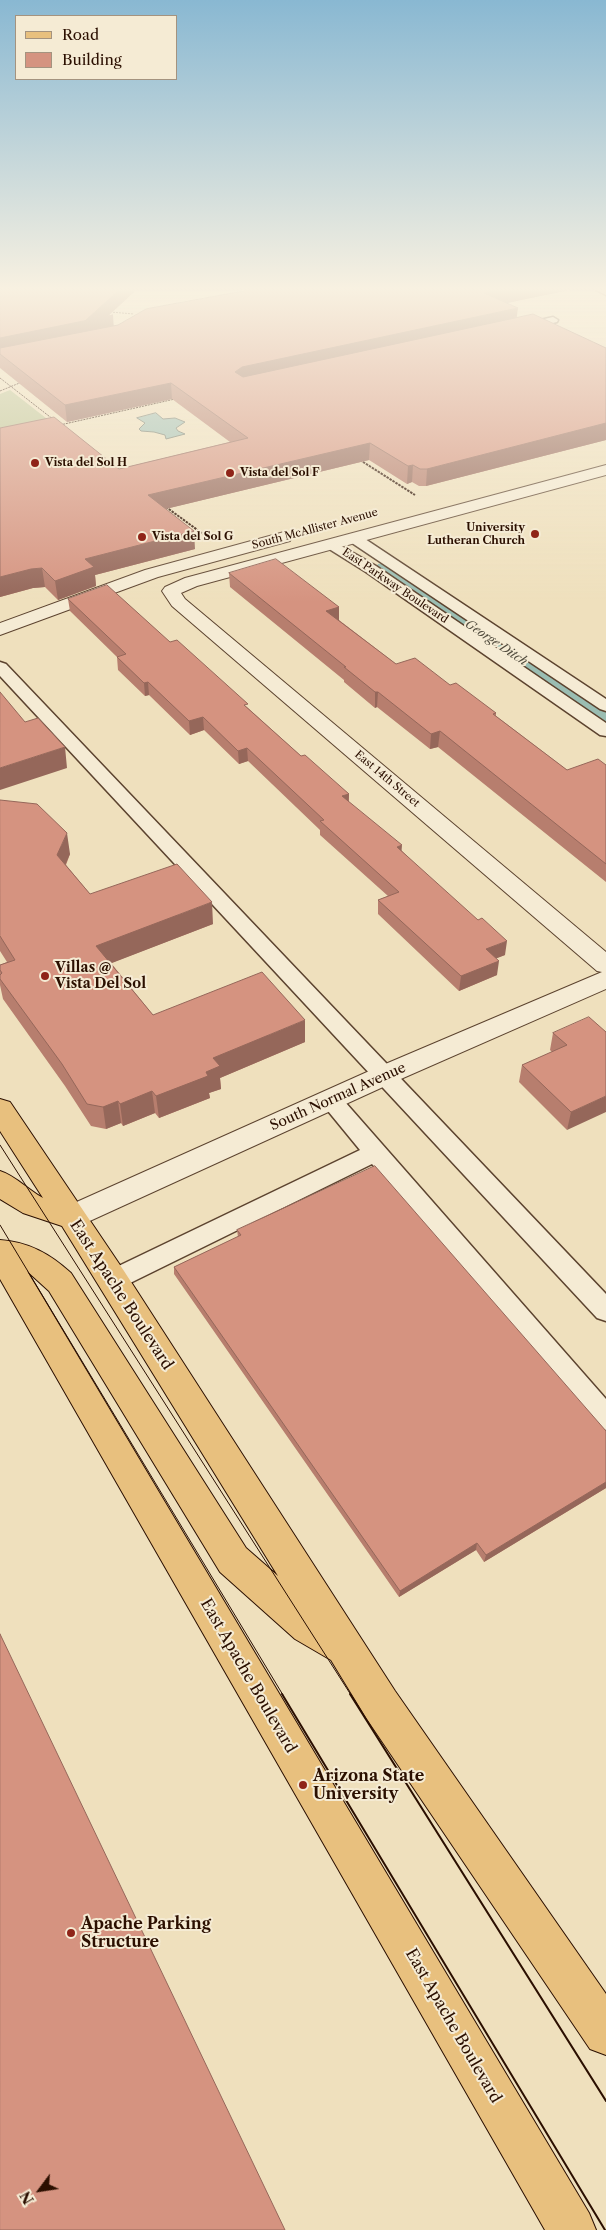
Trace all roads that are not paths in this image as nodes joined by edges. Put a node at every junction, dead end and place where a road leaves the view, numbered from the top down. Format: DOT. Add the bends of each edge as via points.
graph roads {
  1 [pos="606,470"];
  2 [pos="304,532"];
  3 [pos="354,538"];
  4 [pos="331,544"];
  5 [pos="170,591"];
  6 [pos="0,629"];
  7 [pos="0,667"];
  8 [pos="606,706"];
  9 [pos="606,731"];
  10 [pos="606,964"];
  11 [pos="606,979"];
  12 [pos="385,1075"];
  13 [pos="330,1100"];
  14 [pos="0,1109"];
  15 [pos="376,1152"];
  16 [pos="0,1182"];
  17 [pos="71,1217"];
  18 [pos="0,1252"];
  19 [pos="113,1280"];
  20 [pos="606,1311"];
  21 [pos="606,1418"];
  22 [pos="346,1648"];
  23 [pos="606,2033"];
  24 [pos="572,2230"];
  1 -- 3 [label="street, South McAllister Avenue"];
  2 -- 6 [label="street, South McAllister Avenue" via="170,567"];
  3 -- 4 [label="street, South McAllister Avenue"];
  3 -- 8 [label="lane, East Parkway Boulevard"];
  4 -- 5 [label="street, South McAllister Avenue" via="191,582"];
  4 -- 9 [label="lane, East Parkway Boulevard"];
  5 -- 10 [label="street, East 14th Street" via="178,602"];
  7 -- 12 [label="lane"];
  11 -- 12 [label="street, South Normal Avenue"];
  12 -- 13 [label="street, South Normal Avenue"];
  12 -- 20 [label="lane"];
  13 -- 15 [label="lane"];
  13 -- 17 [label="street, South Normal Avenue"];
  14 -- 17 [label="main road, East Apache Boulevard"];
  15 -- 19 [label="lane"];
  15 -- 21 [label="lane"];
  16 -- 17 [label="main road" via="22,1201"];
  17 -- 19 [label="main road, East Apache Boulevard"];
  18 -- 22 [label="main road" via="16,1252 38,1261 60,1282 233,1560 308,1626"];
  18 -- 24 [label="main road, East Apache Boulevard"];
  19 -- 22 [label="main road, East Apache Boulevard"];
  22 -- 23 [label="main road, East Apache Boulevard"];
}
